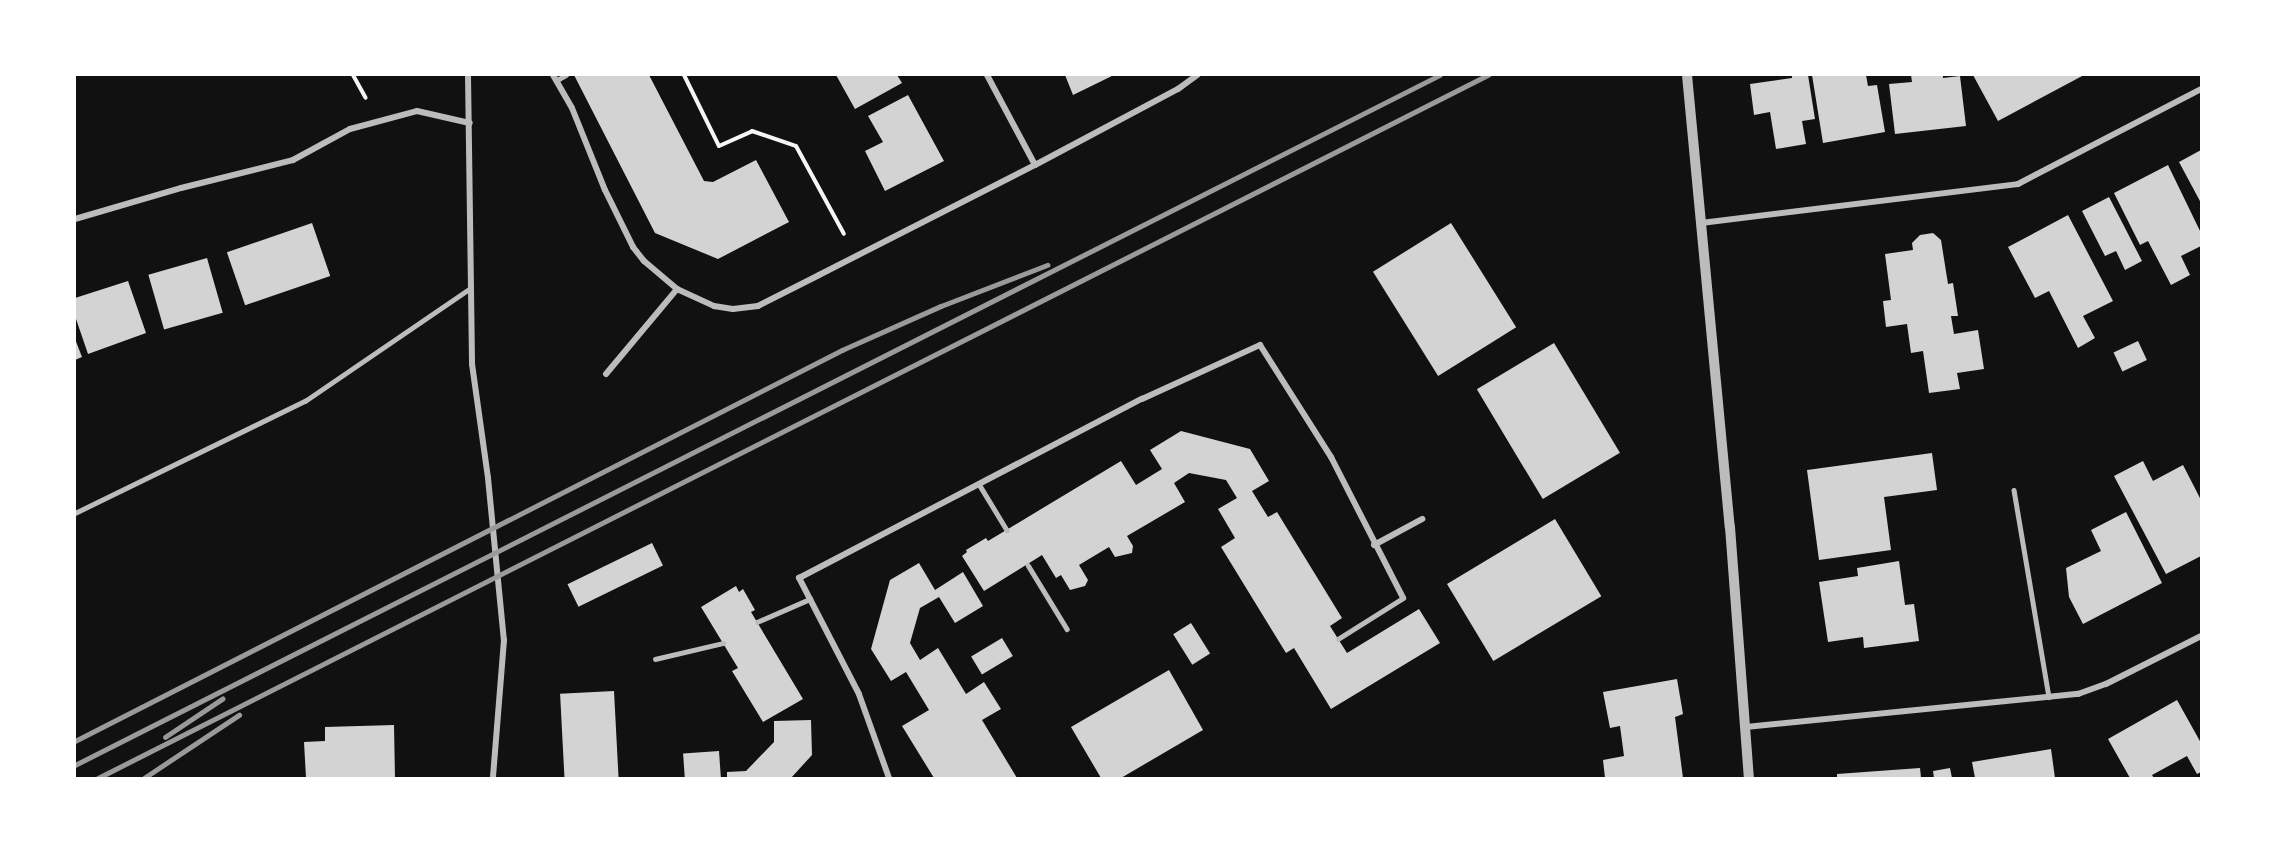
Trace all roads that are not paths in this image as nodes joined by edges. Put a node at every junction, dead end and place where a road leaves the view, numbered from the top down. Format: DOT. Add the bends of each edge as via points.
graph roads {
  1 [pos="468,75"];
  2 [pos="566,75"];
  3 [pos="987,75"];
  4 [pos="1197,75"];
  5 [pos="1687,75"];
  6 [pos="555,78"];
  7 [pos="2201,90"];
  8 [pos="470,123"];
  9 [pos="1035,165"];
  10 [pos="75,219"];
  11 [pos="1700,223"];
  12 [pos="469,289"];
  13 [pos="677,289"];
  14 [pos="606,374"];
  15 [pos="979,484"];
  16 [pos="2014,490"];
  17 [pos="75,513"];
  18 [pos="1422,519"];
  19 [pos="1007,530"];
  20 [pos="1374,544"];
  21 [pos="1028,565"];
  22 [pos="1403,598"];
  23 [pos="810,599"];
  24 [pos="757,622"];
  25 [pos="1066,629"];
  26 [pos="2201,636"];
  27 [pos="1338,639"];
  28 [pos="723,643"];
  29 [pos="655,659"];
  30 [pos="2049,697"];
  31 [pos="1746,728"];
  32 [pos="493,778"];
  33 [pos="889,778"];
  34 [pos="1749,778"];
  1 -- 8 [label="street"];
  2 -- 6 [label="lane"];
  3 -- 9 [label="street"];
  4 -- 9 [label="street" via="1178,89"];
  5 -- 11 [label="street"];
  6 -- 13 [label="street" via="573,108 623,232 644,261"];
  7 -- 11 [label="street" via="2018,184"];
  8 -- 10 [label="street" via="417,111 350,129 293,160"];
  8 -- 12 [label="street"];
  9 -- 13 [label="street" via="758,306 714,306"];
  11 -- 31 [label="street"];
  12 -- 17 [label="lane" via="305,401"];
  12 -- 32 [label="street" via="471,364 488,478 504,640"];
  13 -- 14 [label="street"];
  15 -- 19 [label="lane"];
  15 -- 20 [label="street" via="1142,399 1260,345 1330,457"];
  15 -- 23 [label="street" via="799,578"];
  16 -- 30 [label="lane"];
  18 -- 20 [label="street"];
  20 -- 22 [label="street"];
  21 -- 25 [label="lane"];
  22 -- 27 [label="lane"];
  23 -- 24 [label="lane"];
  23 -- 33 [label="street" via="859,694"];
  26 -- 30 [label="street" via="2106,684 2078,694"];
  28 -- 29 [label="lane"];
  30 -- 31 [label="street"];
  31 -- 34 [label="street"];
}
